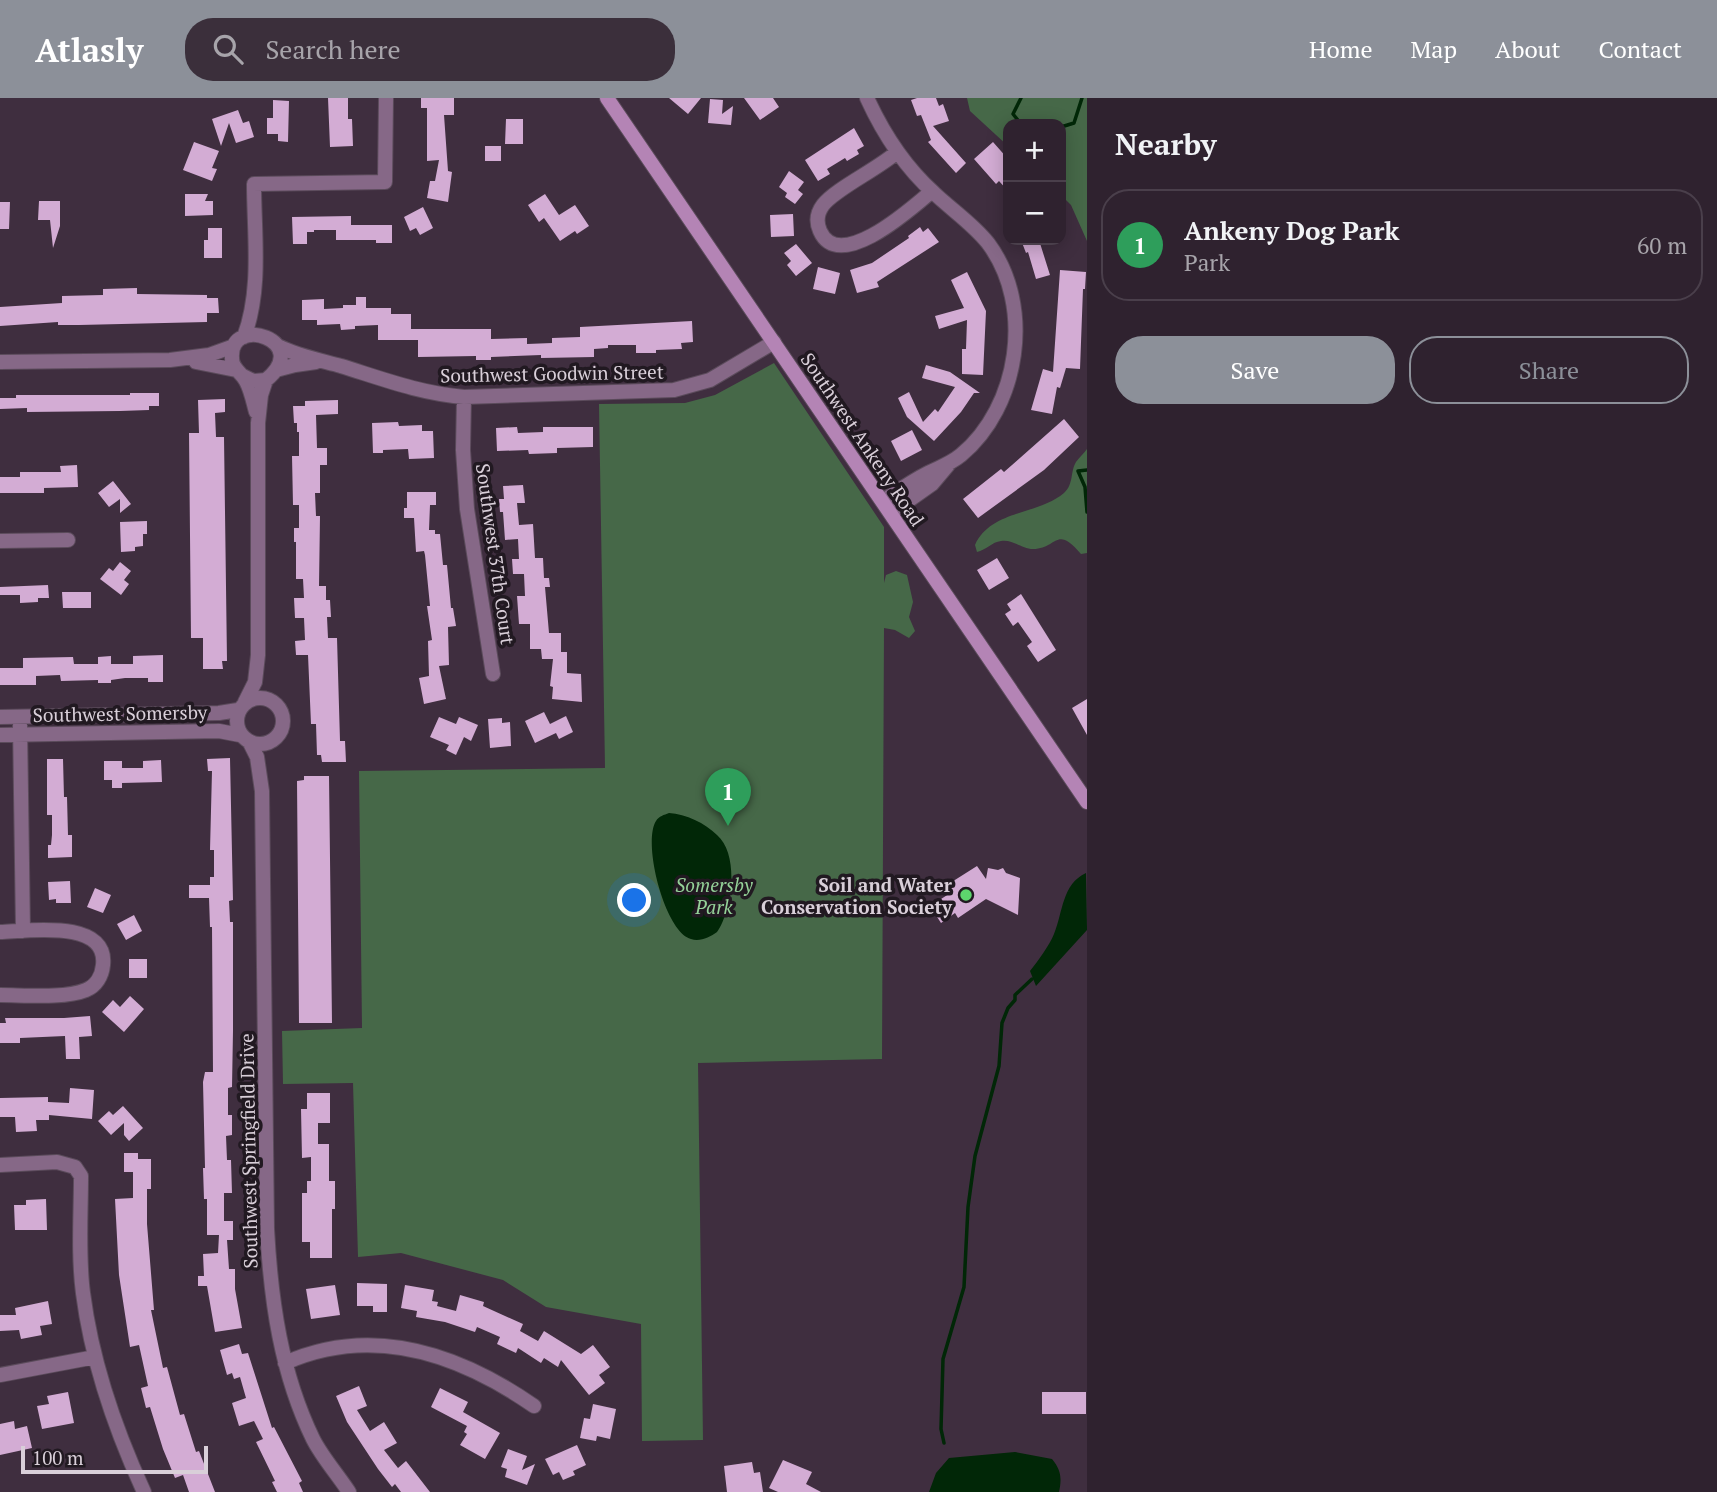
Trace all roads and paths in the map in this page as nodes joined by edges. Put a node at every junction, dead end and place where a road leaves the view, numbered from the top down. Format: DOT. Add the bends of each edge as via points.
graph roads {
  1 [pos="386,98"];
  2 [pos="607,98"];
  3 [pos="867,98"];
  4 [pos="897,152"];
  5 [pos="932,191"];
  6 [pos="255,286"];
  7 [pos="239,341"];
  8 [pos="273,342"];
  9 [pos="774,342"];
  10 [pos="170,360"];
  11 [pos="0,362"];
  12 [pos="323,362"];
  13 [pos="239,373"];
  14 [pos="271,375"];
  15 [pos="464,397"];
  16 [pos="258,423"];
  17 [pos="887,507"];
  18 [pos="68,540"];
  19 [pos="0,541"];
  20 [pos="258,639"];
  21 [pos="493,674"];
  22 [pos="270,699"];
  23 [pos="241,706"];
  24 [pos="0,717"];
  25 [pos="20,717"];
  26 [pos="0,735"];
  27 [pos="21,735"];
  28 [pos="245,738"];
  29 [pos="273,741"];
  30 [pos="262,791"];
  31 [pos="1087,802"];
  32 [pos="0,932"];
  33 [pos="23,932"];
  34 [pos="0,995"];
  35 [pos="0,1165"];
  36 [pos="95,1357"];
  37 [pos="285,1363"];
  38 [pos="0,1375"];
  39 [pos="534,1406"];
  40 [pos="144,1492"];
  41 [pos="349,1492"];
  1 -- 6 [label="street" via="385,181 254,184"];
  2 -- 9 [label="street, Southwest Ankeny Road"];
  3 -- 4 [label="street"];
  4 -- 5 [label="street"];
  4 -- 5 [label="street" via="824,203 818,219 824,238 840,246 858,243"];
  5 -- 17 [label="street" via="977,231 1005,278 1015,320 1014,362 999,405 974,443"];
  6 -- 7 [label="street" via="251,317"];
  6 -- 8 [label="street" via="263,327"];
  7 -- 8 [label="street" via="256,334"];
  7 -- 10 [label="street" via="209,355"];
  7 -- 13 [label="street" via="232,358"];
  8 -- 12 [label="street, Southwest Goodwin Street"];
  8 -- 14 [label="street" via="280,358"];
  9 -- 15 [label="street, Southwest Goodwin Street" via="710,380 674,390"];
  9 -- 17 [label="street, Southwest Ankeny Road"];
  10 -- 11 [label="street"];
  10 -- 13 [label="street" via="219,365"];
  12 -- 14 [label="street, Southwest Goodwin Street" via="295,365"];
  12 -- 15 [label="street, Southwest Goodwin Street" via="416,390"];
  13 -- 14 [label="street" via="253,381"];
  13 -- 16 [label="street" via="251,394"];
  14 -- 16 [label="street" via="261,395"];
  15 -- 21 [label="street, Southwest 37th Court" via="467,509"];
  16 -- 20 [label="street"];
  17 -- 31 [label="street, Southwest Ankeny Road"];
  18 -- 19 [label="street"];
  20 -- 22 [label="street"];
  20 -- 23 [label="street" via="255,682"];
  22 -- 23 [label="street" via="254,698"];
  22 -- 29 [label="street" via="280,708 284,725"];
  23 -- 25 [label="street, Southwest Somersby" via="219,713"];
  23 -- 28 [label="street" via="236,722"];
  24 -- 25 [label="street, Southwest Somersby"];
  25 -- 27 [label="street"];
  26 -- 27 [label="street, Southwest Somersby"];
  27 -- 28 [label="street, Southwest Somersby" via="219,731"];
  27 -- 33 [label="street"];
  28 -- 29 [label="street"];
  28 -- 30 [label="street, Southwest Springfield Drive" via="257,757"];
  29 -- 30 [label="street, Southwest Springfield Drive"];
  30 -- 37 [label="street, Southwest Springfield Drive" via="267,1229 270,1281"];
  32 -- 33 [label="street"];
  33 -- 34 [label="street" via="78,932 91,938 101,947 103,972 84,992"];
  35 -- 36 [label="street" via="57,1162 75,1167 80,1176 83,1292"];
  36 -- 38 [label="street"];
  36 -- 40 [label="street" via="118,1435"];
  37 -- 39 [label="street" via="310,1352 356,1345 390,1346 454,1361 500,1382"];
  37 -- 41 [label="street, Southwest Springfield Drive" via="314,1441"];
}
